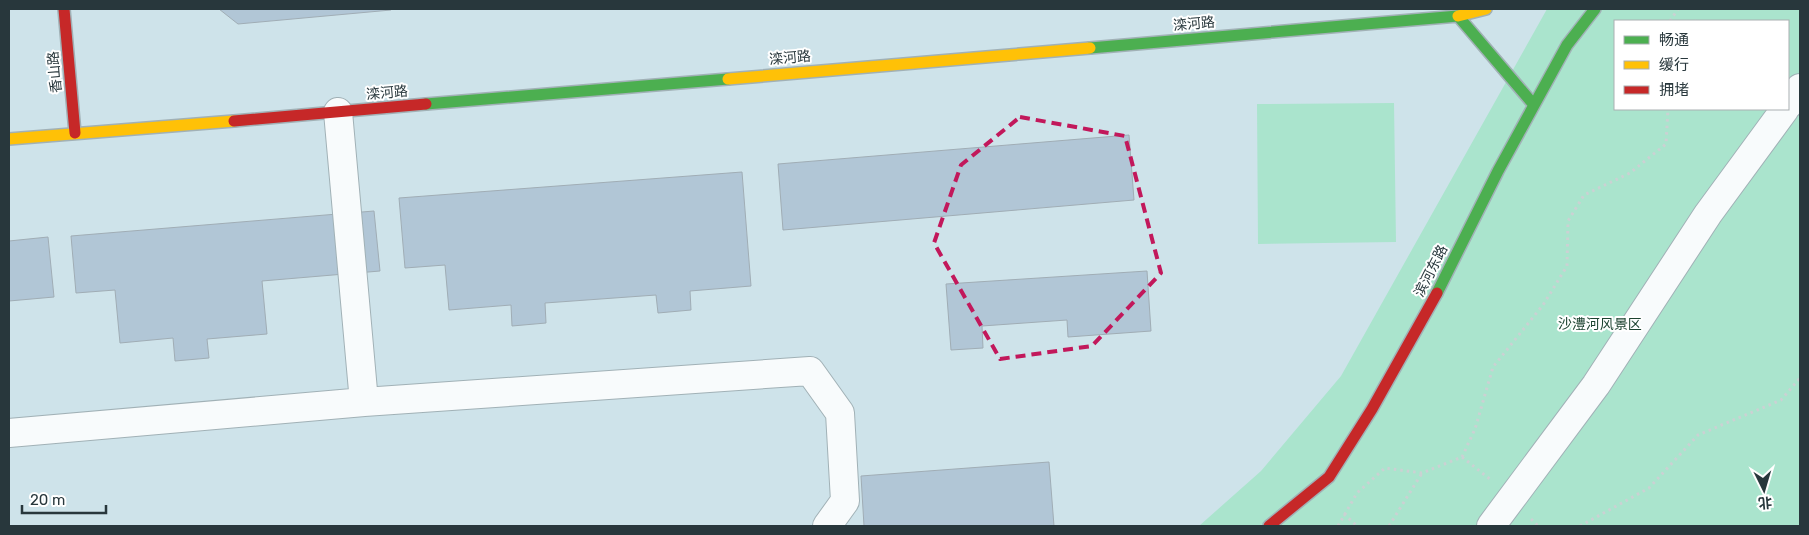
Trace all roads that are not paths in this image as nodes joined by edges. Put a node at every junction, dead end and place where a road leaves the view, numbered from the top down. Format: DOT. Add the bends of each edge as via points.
graph roads {
  1 [pos="64,9"];
  2 [pos="1486,9"];
  3 [pos="1594,9"];
  4 [pos="1458,16"];
  5 [pos="1800,88"];
  6 [pos="1789,104"];
  7 [pos="1534,105"];
  8 [pos="1784,110"];
  9 [pos="338,112"];
  10 [pos="75,133"];
  11 [pos="9,139"];
  12 [pos="364,402"];
  13 [pos="9,433"];
  14 [pos="827,526"];
  15 [pos="1269,526"];
  16 [pos="1491,526"];
  1 -- 10 [label="street, 香山路"];
  2 -- 4 [label="street, 滦河路"];
  3 -- 7 [label="street, 滨河东路" via="1567,46"];
  4 -- 7 [label="street"];
  4 -- 9 [label="street, 滦河路"];
  5 -- 6 [label="street"];
  7 -- 15 [label="street, 滨河东路" via="1430,307 1363,424 1329,477"];
  8 -- 16 [label="street" via="1708,214 1596,385"];
  9 -- 10 [label="street, 滦河路"];
  9 -- 12 [label="street"];
  10 -- 11 [label="street, 滦河路"];
  12 -- 13 [label="street"];
  12 -- 14 [label="street" via="810,370 840,413 845,501"];
}
